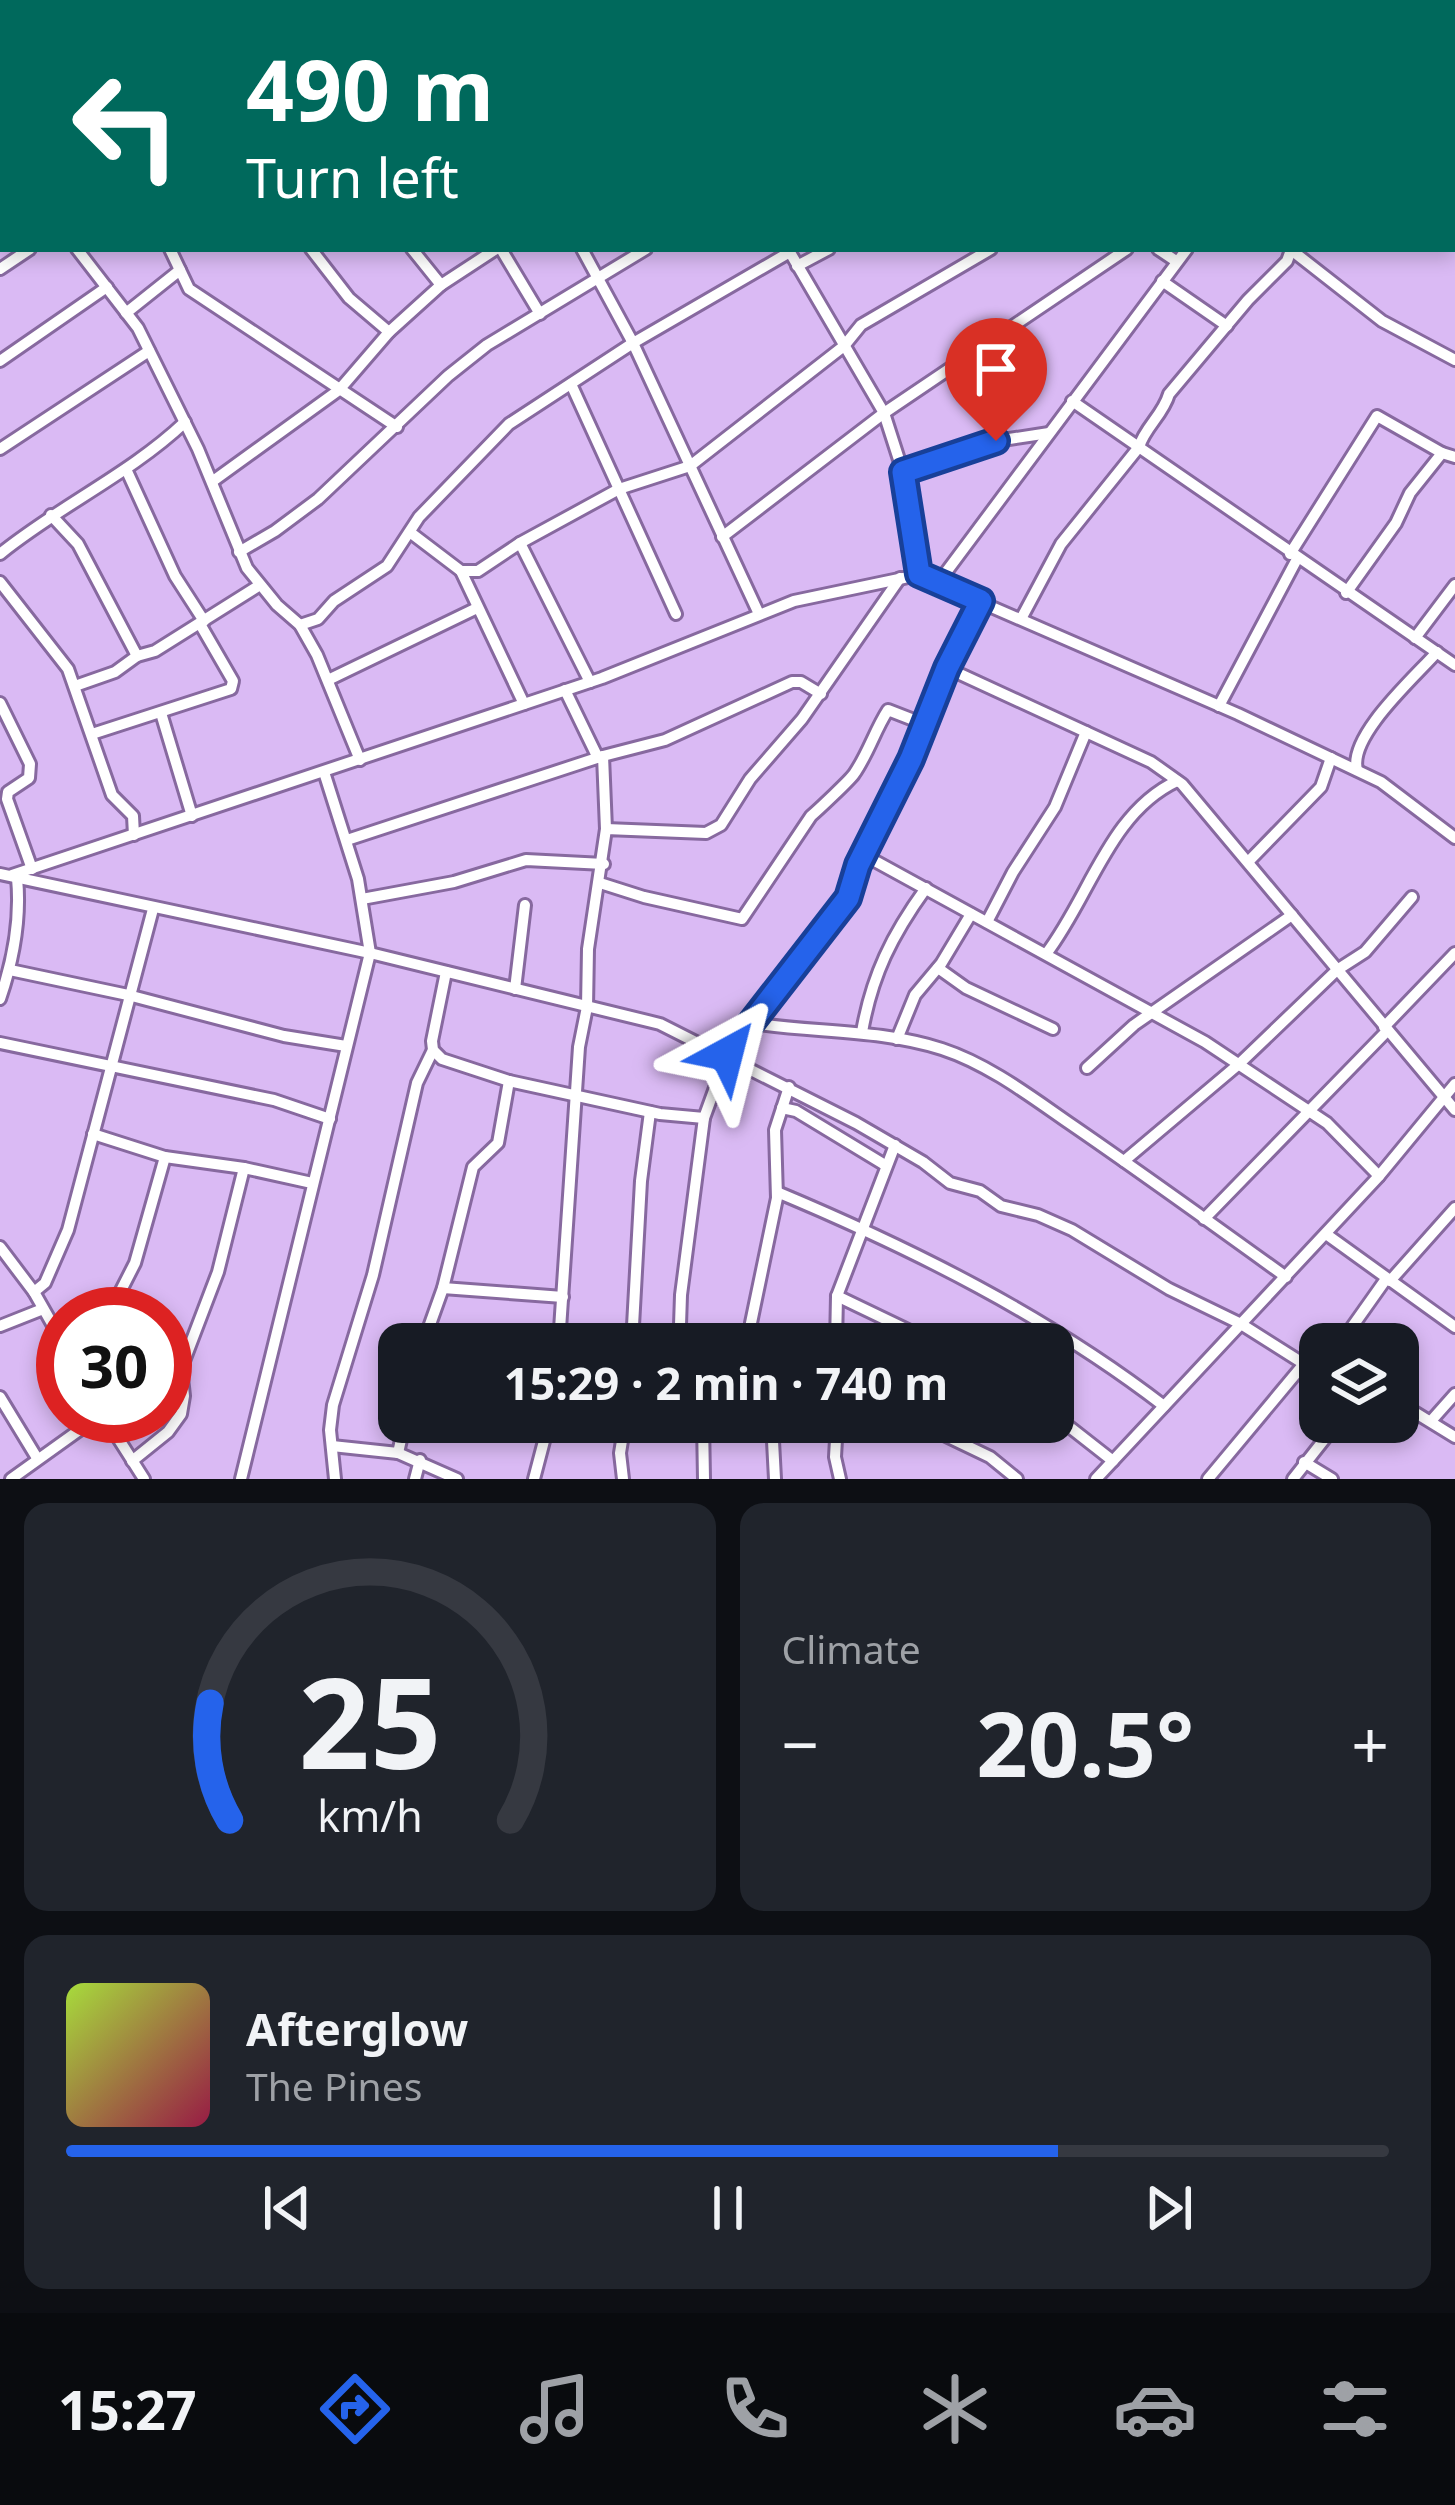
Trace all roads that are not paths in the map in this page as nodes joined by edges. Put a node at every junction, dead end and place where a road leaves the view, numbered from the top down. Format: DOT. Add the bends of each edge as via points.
graph roads {
  1 [pos="26,252"];
  2 [pos="79,252"];
  3 [pos="171,252"];
  4 [pos="313,252"];
  5 [pos="414,252"];
  6 [pos="494,252"];
  7 [pos="501,252"];
  8 [pos="584,252"];
  9 [pos="641,252"];
  10 [pos="786,252"];
  11 [pos="790,252"];
  12 [pos="823,252"];
  13 [pos="986,252"];
  14 [pos="1123,252"];
  15 [pos="1162,252"];
  16 [pos="1184,252"];
  17 [pos="1289,252"];
  18 [pos="1294,252"];
  19 [pos="1176,261"];
  20 [pos="797,266"];
  21 [pos="0,269"];
  22 [pos="180,270"];
  23 [pos="599,279"];
  24 [pos="1162,281"];
  25 [pos="441,285"];
  26 [pos="107,287"];
  27 [pos="126,313"];
  28 [pos="539,314"];
  29 [pos="1227,326"];
  30 [pos="389,332"];
  31 [pos="633,343"];
  32 [pos="844,346"];
  33 [pos="149,351"];
  34 [pos="1455,360"];
  35 [pos="0,361"];
  36 [pos="571,384"];
  37 [pos="339,390"];
  38 [pos="1072,400"];
  39 [pos="884,413"];
  40 [pos="184,422"];
  41 [pos="397,427"];
  42 [pos="1048,433"];
  43 [pos="1138,448"];
  44 [pos="0,449"];
  45 [pos="1442,453"];
  46 [pos="1455,457"];
  47 [pos="690,466"];
  48 [pos="126,469"];
  49 [pos="903,472"];
  50 [pos="212,482"];
  51 [pos="620,489"];
  52 [pos="51,515"];
  53 [pos="411,533"];
  54 [pos="722,537"];
  55 [pos="520,543"];
  56 [pos="239,552"];
  57 [pos="0,554"];
  58 [pos="1294,556"];
  59 [pos="461,571"];
  60 [pos="919,574"];
  61 [pos="900,578"];
  62 [pos="0,582"];
  63 [pos="938,583"];
  64 [pos="260,584"];
  65 [pos="1455,585"];
  66 [pos="1346,593"];
  67 [pos="981,601"];
  68 [pos="477,608"];
  69 [pos="676,614"];
  70 [pos="759,614"];
  71 [pos="1021,620"];
  72 [pos="202,622"];
  73 [pos="300,625"];
  74 [pos="1415,638"];
  75 [pos="1437,652"];
  76 [pos="137,656"];
  77 [pos="1455,665"];
  78 [pos="947,668"];
  79 [pos="328,680"];
  80 [pos="590,682"];
  81 [pos="75,686"];
  82 [pos="565,690"];
  83 [pos="821,694"];
  84 [pos="0,703"];
  85 [pos="524,704"];
  86 [pos="1219,706"];
  87 [pos="161,713"];
  88 [pos="923,724"];
  89 [pos="1086,732"];
  90 [pos="14,733"];
  91 [pos="92,734"];
  92 [pos="0,739"];
  93 [pos="600,757"];
  94 [pos="1331,758"];
  95 [pos="360,760"];
  96 [pos="1357,770"];
  97 [pos="324,772"];
  98 [pos="1177,781"];
  99 [pos="192,816"];
  100 [pos="606,829"];
  101 [pos="134,835"];
  102 [pos="1455,838"];
  103 [pos="347,840"];
  104 [pos="864,855"];
  105 [pos="1248,862"];
  106 [pos="604,865"];
  107 [pos="32,869"];
  108 [pos="8,876"];
  109 [pos="600,883"];
  110 [pos="926,887"];
  111 [pos="1412,897"];
  112 [pos="362,899"];
  113 [pos="525,905"];
  114 [pos="154,909"];
  115 [pos="971,914"];
  116 [pos="1292,915"];
  117 [pos="987,922"];
  118 [pos="370,953"];
  119 [pos="1455,953"];
  120 [pos="1046,954"];
  121 [pos="938,968"];
  122 [pos="1337,970"];
  123 [pos="446,972"];
  124 [pos="5,975"];
  125 [pos="515,989"];
  126 [pos="128,995"];
  127 [pos="0,999"];
  128 [pos="587,1007"];
  129 [pos="1153,1012"];
  130 [pos="752,1023"];
  131 [pos="1053,1029"];
  132 [pos="1385,1029"];
  133 [pos="862,1032"];
  134 [pos="897,1040"];
  135 [pos="0,1042"];
  136 [pos="346,1046"];
  137 [pos="433,1050"];
  138 [pos="727,1054"];
  139 [pos="1239,1064"];
  140 [pos="110,1066"];
  141 [pos="1087,1068"];
  142 [pos="509,1081"];
  143 [pos="1455,1084"];
  144 [pos="789,1087"];
  145 [pos="577,1094"];
  146 [pos="1441,1096"];
  147 [pos="782,1108"];
  148 [pos="1307,1110"];
  149 [pos="1455,1110"];
  150 [pos="650,1112"];
  151 [pos="704,1118"];
  152 [pos="330,1119"];
  153 [pos="93,1134"];
  154 [pos="895,1144"];
  155 [pos="166,1157"];
  156 [pos="1124,1161"];
  157 [pos="885,1165"];
  158 [pos="244,1168"];
  159 [pos="1379,1176"];
  160 [pos="312,1183"];
  161 [pos="777,1192"];
  162 [pos="1455,1208"];
  163 [pos="1204,1219"];
  164 [pos="863,1228"];
  165 [pos="1326,1234"];
  166 [pos="0,1247"];
  167 [pos="1286,1277"];
  168 [pos="1388,1280"];
  169 [pos="123,1287"];
  170 [pos="442,1288"];
  171 [pos="34,1292"];
  172 [pos="36,1296"];
  173 [pos="837,1296"];
  174 [pos="563,1297"];
  175 [pos="36,1312"];
  176 [pos="1453,1322"];
  177 [pos="430,1323"];
  178 [pos="561,1323"];
  179 [pos="633,1323"];
  180 [pos="683,1323"];
  181 [pos="751,1323"];
  182 [pos="836,1323"];
  183 [pos="893,1323"];
  184 [pos="1356,1323"];
  185 [pos="1241,1324"];
  186 [pos="0,1326"];
  187 [pos="1299,1362"];
  188 [pos="1299,1372"];
  189 [pos="1455,1394"];
  190 [pos="0,1396"];
  191 [pos="1164,1406"];
  192 [pos="1419,1414"];
  193 [pos="1431,1421"];
  194 [pos="1074,1430"];
  195 [pos="1455,1437"];
  196 [pos="60,1443"];
  197 [pos="120,1443"];
  198 [pos="400,1443"];
  199 [pos="543,1443"];
  200 [pos="622,1443"];
  201 [pos="704,1443"];
  202 [pos="773,1443"];
  203 [pos="836,1443"];
  204 [pos="961,1443"];
  205 [pos="1320,1443"];
  206 [pos="332,1446"];
  207 [pos="398,1453"];
  208 [pos="37,1458"];
  209 [pos="419,1460"];
  210 [pos="132,1461"];
  211 [pos="1113,1461"];
  212 [pos="1304,1462"];
  213 [pos="11,1479"];
  214 [pos="144,1479"];
  215 [pos="241,1479"];
  216 [pos="335,1479"];
  217 [pos="415,1479"];
  218 [pos="457,1479"];
  219 [pos="534,1479"];
  220 [pos="623,1479"];
  221 [pos="704,1479"];
  222 [pos="776,1479"];
  223 [pos="840,1479"];
  224 [pos="1017,1479"];
  225 [pos="1096,1479"];
  226 [pos="1208,1479"];
  227 [pos="1293,1479"];
  228 [pos="1333,1479"];
  1 -- 21 [label="street"];
  2 -- 26 [label="street"];
  3 -- 22 [label="street"];
  4 -- 30 [label="street"];
  5 -- 25 [label="street"];
  6 -- 25 [label="street"];
  7 -- 28 [label="street"];
  8 -- 23 [label="street"];
  9 -- 23 [label="street"];
  10 -- 31 [label="street"];
  11 -- 20 [label="street"];
  12 -- 20 [label="street"];
  13 -- 32 [label="street" via="861,325"];
  14 -- 39 [label="street"];
  15 -- 19 [label="street"];
  16 -- 19 [label="street"];
  17 -- 29 [label="street"];
  18 -- 34 [label="street" via="1382,321"];
  19 -- 24 [label="street"];
  20 -- 32 [label="street"];
  22 -- 27 [label="street"];
  22 -- 37 [label="street" via="189,289"];
  23 -- 28 [label="street"];
  23 -- 31 [label="street"];
  24 -- 29 [label="street"];
  24 -- 38 [label="street"];
  25 -- 30 [label="street"];
  26 -- 27 [label="street"];
  26 -- 35 [label="street"];
  27 -- 33 [label="street"];
  28 -- 41 [label="street" via="461,365"];
  29 -- 43 [label="street" via="1169,394"];
  30 -- 37 [label="street"];
  31 -- 36 [label="street"];
  31 -- 47 [label="street"];
  32 -- 39 [label="street"];
  32 -- 47 [label="street"];
  33 -- 40 [label="street"];
  33 -- 44 [label="street"];
  36 -- 51 [label="street"];
  36 -- 53 [label="street" via="509,424"];
  37 -- 41 [label="street"];
  37 -- 50 [label="street"];
  38 -- 42 [label="street"];
  38 -- 43 [label="street"];
  39 -- 49 [label="street"];
  39 -- 54 [label="street"];
  40 -- 48 [label="street"];
  40 -- 50 [label="street"];
  41 -- 56 [label="street" via="318,499"];
  42 -- 49 [label="street"];
  42 -- 63 [label="street"];
  43 -- 58 [label="street"];
  43 -- 71 [label="street" via="1073,526"];
  45 -- 46 [label="street"];
  45 -- 58 [label="street" via="1378,416"];
  45 -- 66 [label="street"];
  47 -- 51 [label="street"];
  47 -- 54 [label="street"];
  48 -- 52 [label="street"];
  48 -- 72 [label="street"];
  49 -- 60 [label="street"];
  50 -- 56 [label="street"];
  51 -- 55 [label="street"];
  51 -- 69 [label="street"];
  52 -- 57 [label="street"];
  52 -- 76 [label="street" via="78,544"];
  53 -- 59 [label="street"];
  53 -- 73 [label="street" via="386,566"];
  54 -- 70 [label="street"];
  55 -- 59 [label="street" via="478,572"];
  55 -- 80 [label="street"];
  56 -- 64 [label="street"];
  58 -- 66 [label="street"];
  58 -- 86 [label="street"];
  59 -- 68 [label="street"];
  60 -- 61 [label="street"];
  60 -- 63 [label="street"];
  61 -- 70 [label="street"];
  61 -- 83 [label="street"];
  62 -- 81 [label="street"];
  63 -- 67 [label="street"];
  64 -- 72 [label="street"];
  64 -- 73 [label="street"];
  65 -- 74 [label="street"];
  66 -- 74 [label="street"];
  67 -- 71 [label="street"];
  67 -- 78 [label="street"];
  68 -- 79 [label="street"];
  68 -- 85 [label="street"];
  70 -- 80 [label="street"];
  71 -- 86 [label="street"];
  72 -- 76 [label="street"];
  72 -- 87 [label="street" via="233,686"];
  73 -- 79 [label="street"];
  74 -- 75 [label="street"];
  75 -- 77 [label="street"];
  75 -- 96 [label="street" via="1394,694 1355,754"];
  76 -- 81 [label="street"];
  78 -- 88 [label="street"];
  78 -- 89 [label="street"];
  79 -- 95 [label="street"];
  80 -- 82 [label="street"];
  81 -- 91 [label="street"];
  82 -- 85 [label="street"];
  82 -- 93 [label="street"];
  83 -- 93 [label="street" via="792,682 665,740"];
  83 -- 100 [label="street" via="715,830"];
  84 -- 90 [label="street"];
  85 -- 95 [label="street"];
  86 -- 94 [label="street"];
  87 -- 91 [label="street"];
  87 -- 99 [label="street"];
  88 -- 104 [label="street"];
  88 -- 109 [label="street" via="888,710 853,777 811,816 742,919"];
  89 -- 98 [label="street"];
  89 -- 117 [label="street" via="1055,807"];
  90 -- 92 [label="street"];
  90 -- 107 [label="street" via="31,772 7,799"];
  91 -- 101 [label="street" via="112,795 134,816"];
  93 -- 100 [label="street"];
  93 -- 103 [label="street"];
  94 -- 96 [label="street"];
  94 -- 105 [label="street" via="1321,788"];
  95 -- 97 [label="street"];
  96 -- 102 [label="street"];
  97 -- 99 [label="street"];
  97 -- 103 [label="street"];
  98 -- 105 [label="street"];
  98 -- 120 [label="street" via="1128,817"];
  99 -- 101 [label="street"];
  100 -- 106 [label="street"];
  101 -- 107 [label="street"];
  103 -- 112 [label="street"];
  104 -- 110 [label="street"];
  104 -- 130 [label="street" via="844,904"];
  105 -- 116 [label="street"];
  106 -- 109 [label="street"];
  106 -- 112 [label="street" via="526,860"];
  107 -- 108 [label="street"];
  108 -- 114 [label="street"];
  108 -- 124 [label="street" via="20,905"];
  109 -- 128 [label="street"];
  110 -- 115 [label="street"];
  110 -- 133 [label="street" via="880,960"];
  111 -- 122 [label="street" via="1365,952"];
  112 -- 118 [label="street"];
  113 -- 125 [label="street"];
  114 -- 118 [label="street"];
  114 -- 126 [label="street"];
  115 -- 117 [label="street"];
  115 -- 121 [label="street"];
  116 -- 122 [label="street"];
  116 -- 129 [label="street"];
  117 -- 120 [label="street"];
  118 -- 123 [label="street"];
  118 -- 136 [label="street"];
  119 -- 132 [label="street"];
  120 -- 129 [label="street"];
  121 -- 131 [label="street"];
  121 -- 134 [label="street" via="914,995"];
  122 -- 132 [label="street"];
  122 -- 139 [label="street"];
  123 -- 125 [label="street"];
  123 -- 137 [label="street"];
  124 -- 126 [label="street"];
  124 -- 127 [label="street"];
  125 -- 128 [label="street"];
  126 -- 136 [label="street"];
  126 -- 140 [label="street"];
  128 -- 138 [label="street" via="660,1024"];
  128 -- 145 [label="street"];
  129 -- 139 [label="street"];
  129 -- 141 [label="street"];
  130 -- 133 [label="street"];
  130 -- 138 [label="street"];
  132 -- 146 [label="street"];
  132 -- 148 [label="street"];
  133 -- 134 [label="street"];
  134 -- 156 [label="street" via="965,1059"];
  135 -- 140 [label="street"];
  136 -- 152 [label="street"];
  137 -- 142 [label="street" via="455,1066"];
  137 -- 206 [label="street" via="417,1083 333,1405"];
  138 -- 144 [label="street"];
  138 -- 151 [label="street"];
  139 -- 148 [label="street"];
  139 -- 156 [label="street"];
  140 -- 152 [label="street"];
  140 -- 153 [label="street"];
  142 -- 145 [label="street"];
  142 -- 170 [label="street" via="498,1143 472,1167"];
  143 -- 146 [label="street"];
  144 -- 147 [label="street"];
  144 -- 154 [label="street"];
  145 -- 150 [label="street"];
  145 -- 174 [label="street"];
  146 -- 149 [label="street"];
  146 -- 159 [label="street"];
  147 -- 157 [label="street"];
  147 -- 161 [label="street"];
  148 -- 159 [label="street"];
  148 -- 163 [label="street"];
  150 -- 151 [label="street"];
  150 -- 179 [label="street"];
  151 -- 180 [label="street"];
  152 -- 160 [label="street"];
  153 -- 155 [label="street"];
  153 -- 171 [label="street" via="68,1230"];
  154 -- 157 [label="street"];
  154 -- 185 [label="street" via="950,1183 1039,1215"];
  155 -- 158 [label="street"];
  155 -- 169 [label="street"];
  156 -- 163 [label="street"];
  157 -- 164 [label="street"];
  158 -- 160 [label="street"];
  158 -- 210 [label="street" via="218,1272 181,1370 181,1414"];
  159 -- 165 [label="street"];
  160 -- 215 [label="street"];
  161 -- 164 [label="street"];
  161 -- 181 [label="street"];
  162 -- 168 [label="street"];
  163 -- 167 [label="street"];
  164 -- 173 [label="street"];
  164 -- 191 [label="street" via="1055,1328"];
  165 -- 167 [label="street"];
  165 -- 168 [label="street"];
  166 -- 171 [label="street"];
  167 -- 185 [label="street"];
  168 -- 176 [label="street"];
  168 -- 184 [label="street"];
  170 -- 174 [label="street"];
  170 -- 177 [label="street"];
  171 -- 172 [label="street"];
  173 -- 182 [label="street"];
  173 -- 183 [label="street"];
  174 -- 178 [label="street"];
  175 -- 186 [label="street"];
  185 -- 187 [label="street"];
  185 -- 191 [label="street"];
  188 -- 226 [label="street"];
  189 -- 193 [label="street"];
  190 -- 208 [label="street"];
  191 -- 211 [label="street"];
  192 -- 193 [label="street"];
  193 -- 195 [label="street"];
  194 -- 211 [label="street"];
  196 -- 208 [label="street"];
  197 -- 210 [label="street"];
  198 -- 207 [label="street"];
  199 -- 219 [label="street"];
  200 -- 220 [label="street"];
  201 -- 221 [label="street"];
  202 -- 222 [label="street"];
  203 -- 223 [label="street"];
  204 -- 224 [label="street"];
  205 -- 212 [label="street"];
  206 -- 207 [label="street"];
  206 -- 216 [label="street"];
  207 -- 209 [label="street"];
  208 -- 213 [label="street"];
  209 -- 217 [label="street"];
  209 -- 218 [label="street"];
  210 -- 214 [label="street"];
  211 -- 225 [label="street"];
  212 -- 227 [label="street"];
  212 -- 228 [label="street"];
}
